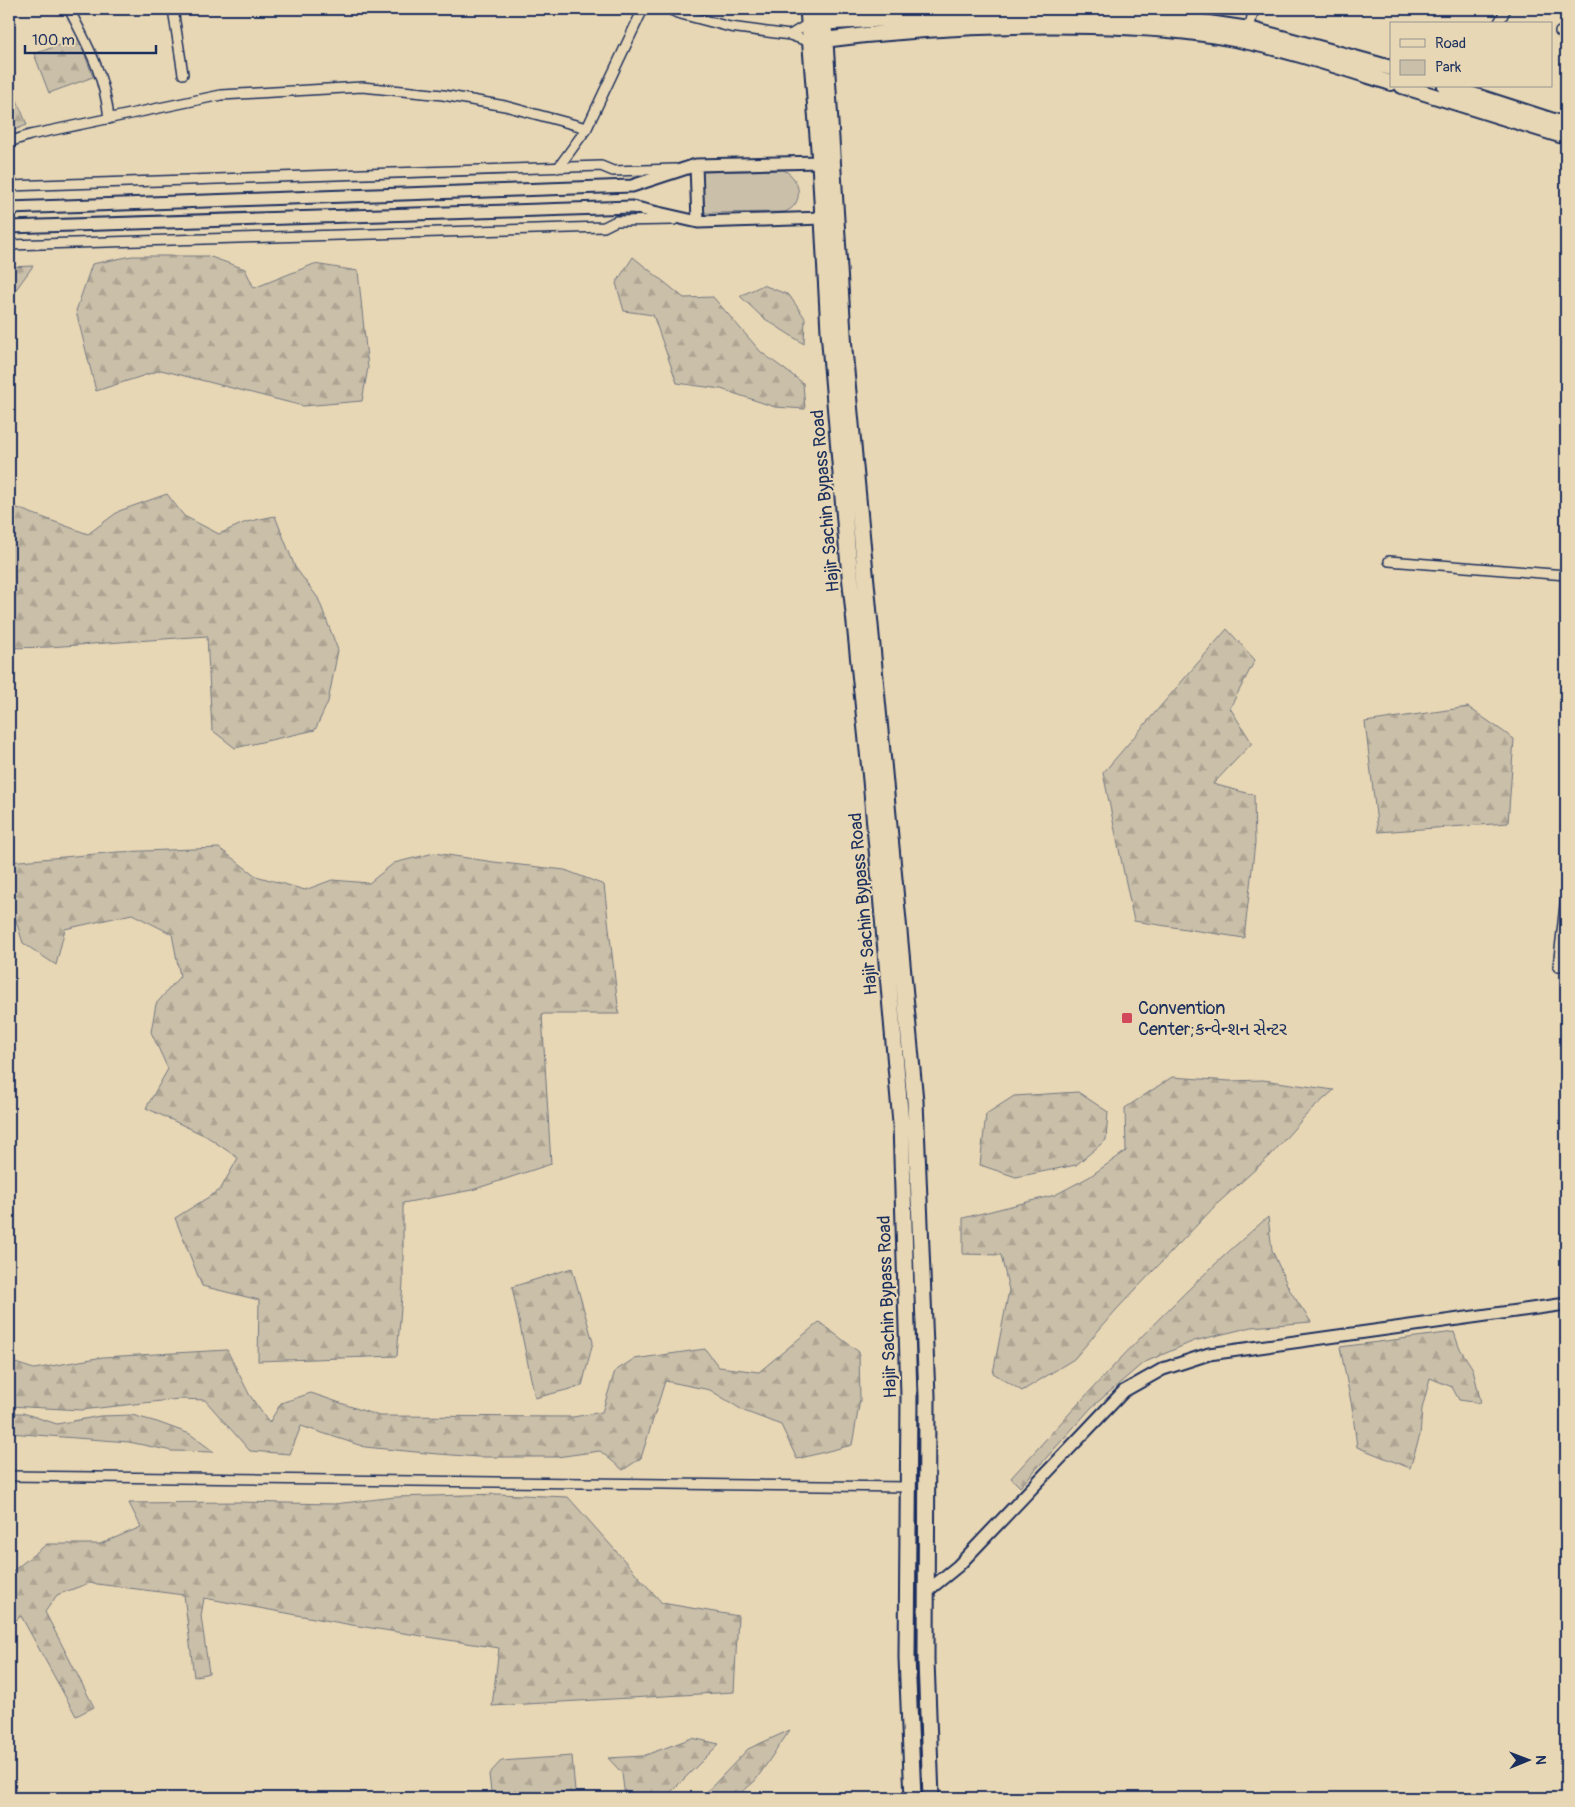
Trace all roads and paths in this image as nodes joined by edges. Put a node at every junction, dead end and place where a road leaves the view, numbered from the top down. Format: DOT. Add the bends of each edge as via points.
graph roads {
  1 [pos="69,9"];
  2 [pos="173,9"];
  3 [pos="643,9"];
  4 [pos="670,9"];
  5 [pos="1254,9"];
  6 [pos="1506,9"];
  7 [pos="1008,12"];
  8 [pos="808,16"];
  9 [pos="823,16"];
  10 [pos="1499,22"];
  11 [pos="1249,29"];
  12 [pos="790,34"];
  13 [pos="818,41"];
  14 [pos="1390,68"];
  15 [pos="183,74"];
  16 [pos="1390,83"];
  17 [pos="1408,88"];
  18 [pos="1464,89"];
  19 [pos="109,119"];
  20 [pos="1566,124"];
  21 [pos="587,128"];
  22 [pos="1566,137"];
  23 [pos="9,142"];
  24 [pos="820,162"];
  25 [pos="692,167"];
  26 [pos="558,168"];
  27 [pos="9,186"];
  28 [pos="9,208"];
  29 [pos="823,218"];
  30 [pos="693,221"];
  31 [pos="9,227"];
  32 [pos="9,245"];
  33 [pos="1389,561"];
  34 [pos="1566,576"];
  35 [pos="1566,896"];
  36 [pos="1558,967"];
  37 [pos="1566,1304"];
  38 [pos="9,1476"];
  39 [pos="908,1488"];
  40 [pos="926,1592"];
  41 [pos="913,1798"];
  42 [pos="931,1798"];
  1 -- 19 [label="street" via="96,62"];
  2 -- 15 [label="street"];
  3 -- 21 [label="street"];
  4 -- 12 [label="street" via="730,27"];
  5 -- 11 [label="street"];
  6 -- 10 [label="street"];
  7 -- 9 [label="main road"];
  7 -- 11 [label="main road" via="1141,15"];
  8 -- 9 [label="main road"];
  8 -- 12 [label="street"];
  8 -- 13 [label="highway, Hajir Sachin Bypass Road"];
  9 -- 13 [label="highway"];
  11 -- 14 [label="main road"];
  12 -- 13 [label="street"];
  13 -- 16 [label="main road" via="857,35 976,27 1134,27 1252,42"];
  13 -- 24 [label="highway, Hajir Sachin Bypass Road"];
  13 -- 40 [label="highway" via="915,1101 927,1396"];
  17 -- 22 [label="main road"];
  18 -- 20 [label="main road"];
  19 -- 21 [label="street" via="221,95 362,87 443,95 505,106"];
  19 -- 23 [label="street"];
  21 -- 26 [label="street"];
  24 -- 25 [label="street"];
  24 -- 29 [label="highway, Hajir Sachin Bypass Road"];
  25 -- 26 [label="street" via="614,171 601,166"];
  25 -- 28 [label="street" via="632,186"];
  25 -- 30 [label="street"];
  26 -- 27 [label="street"];
  29 -- 30 [label="street"];
  29 -- 39 [label="highway, Hajir Sachin Bypass Road" via="846,536 901,1123 909,1396"];
  30 -- 31 [label="street" via="632,207"];
  30 -- 32 [label="street" via="616,221 604,227"];
  33 -- 34 [label="street"];
  35 -- 36 [label="street"];
  37 -- 40 [label="street" via="1209,1354 1163,1369 1124,1392 958,1566"];
  38 -- 39 [label="street"];
  39 -- 41 [label="highway, Hajir Sachin Bypass Road" via="907,1658"];
  40 -- 42 [label="highway"];
}
